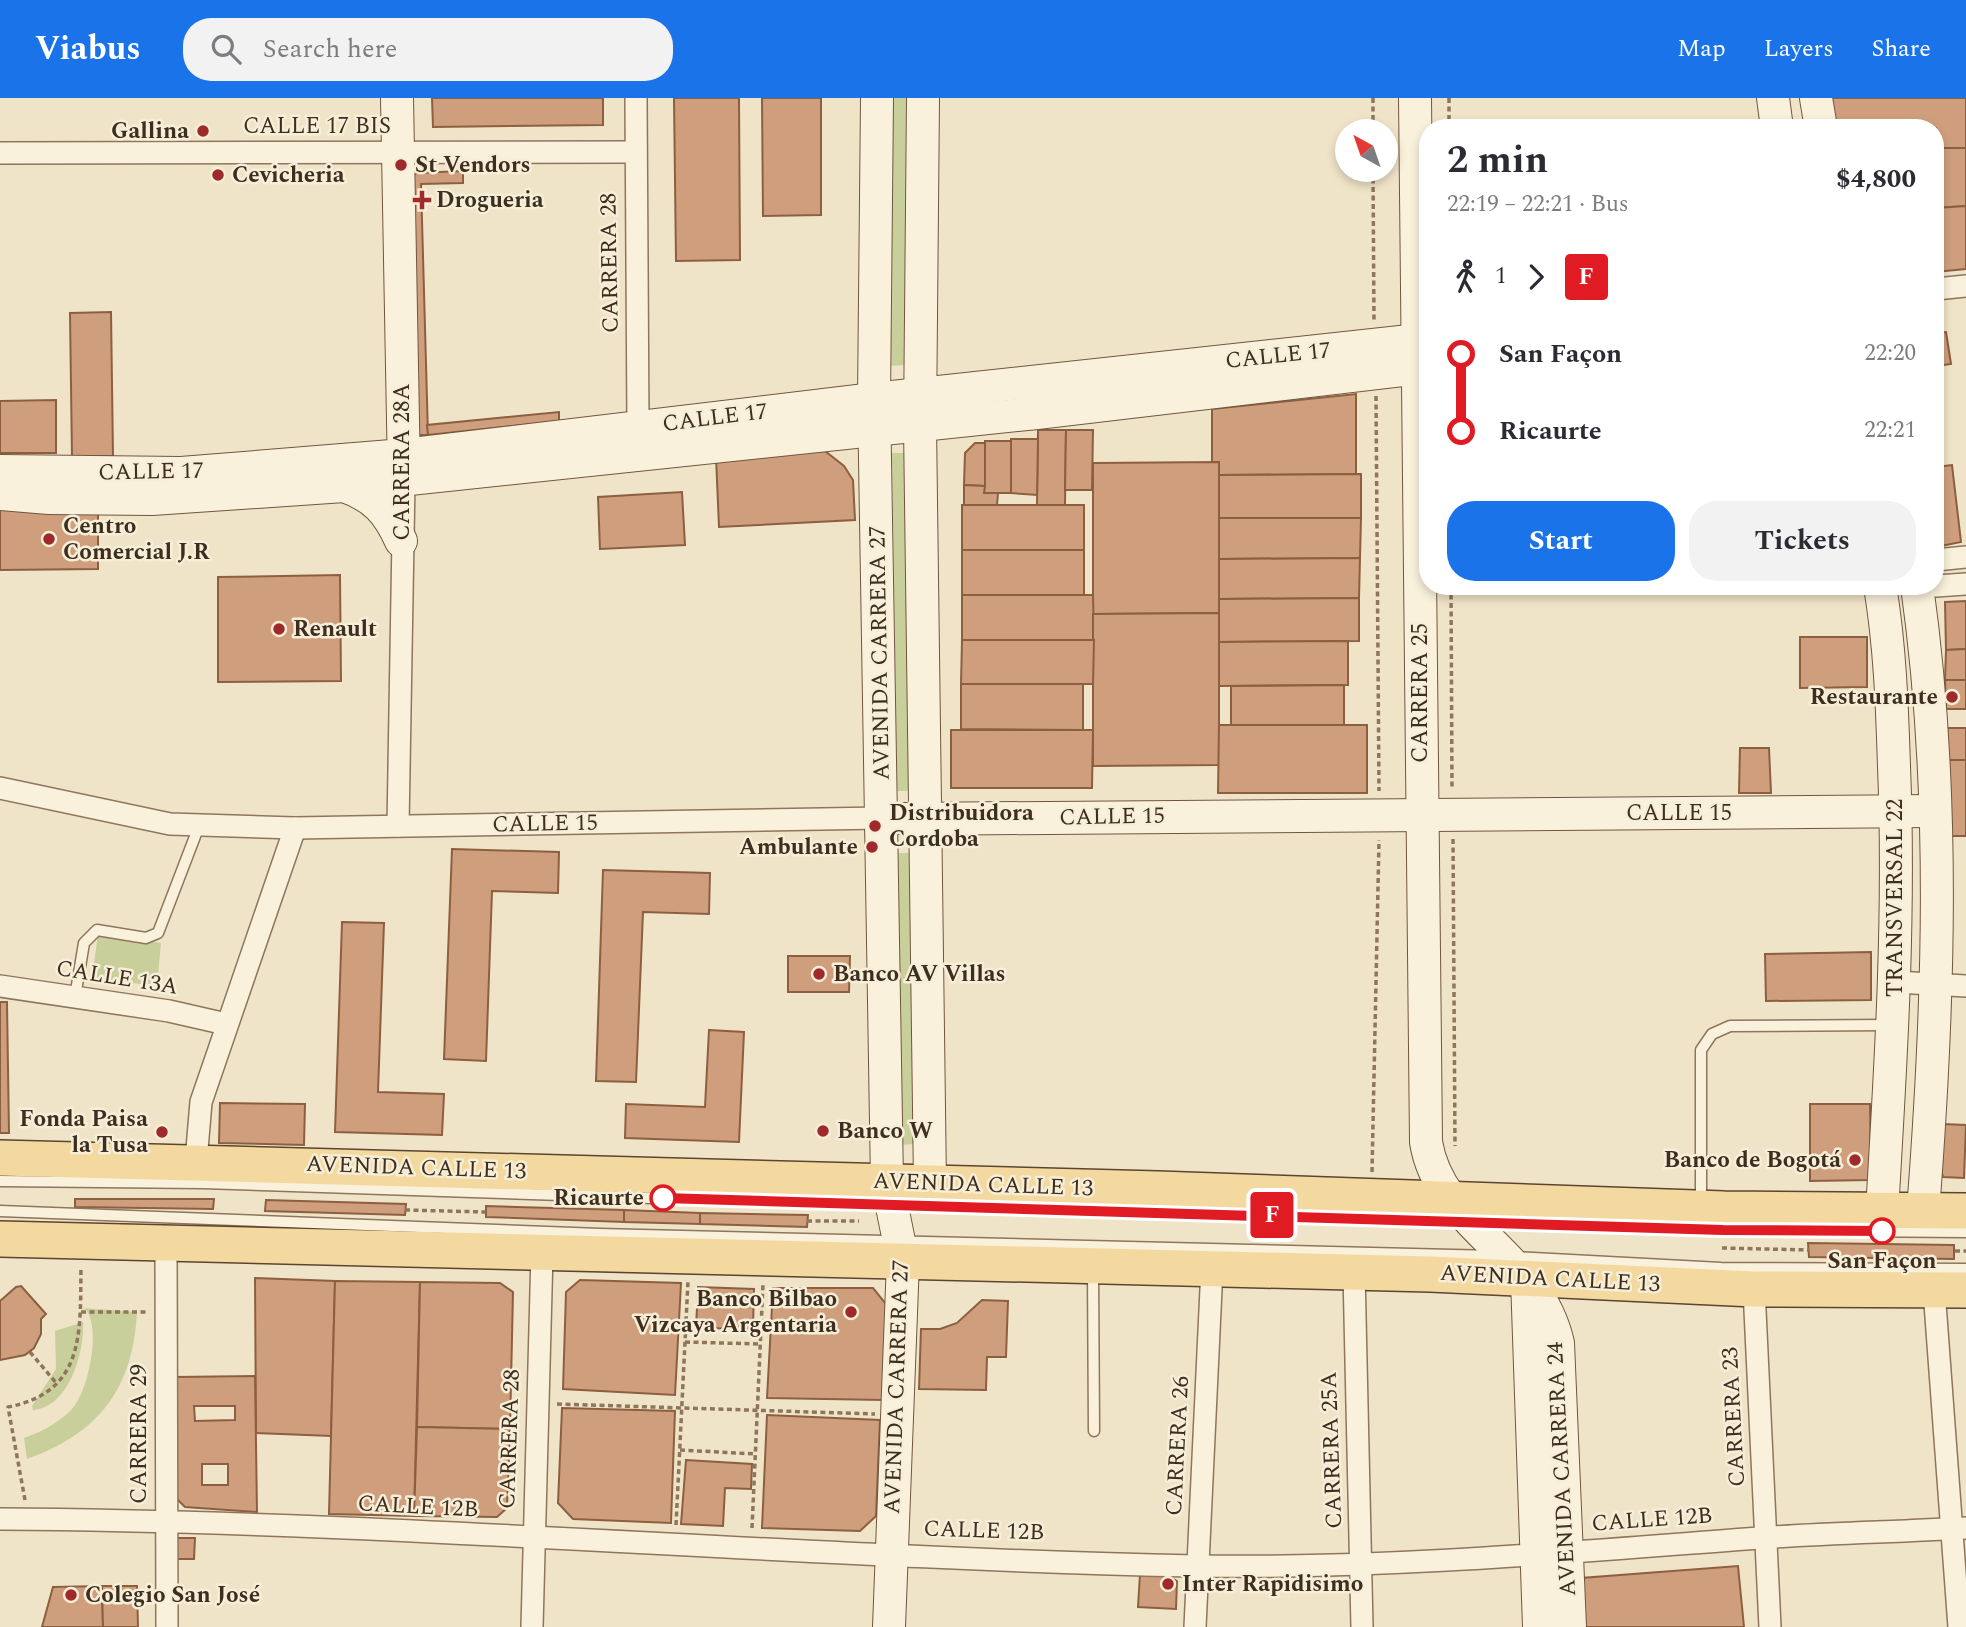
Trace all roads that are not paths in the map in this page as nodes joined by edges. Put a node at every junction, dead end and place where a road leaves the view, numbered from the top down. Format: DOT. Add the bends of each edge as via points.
graph roads {
  1 [pos="397,98"];
  2 [pos="636,98"];
  3 [pos="877,98"];
  4 [pos="923,98"];
  5 [pos="1415,98"];
  6 [pos="1773,98"];
  7 [pos="1816,98"];
  8 [pos="1776,119"];
  9 [pos="1820,119"];
  10 [pos="397,152"];
  11 [pos="635,152"];
  12 [pos="0,153"];
  13 [pos="1419,226"];
  14 [pos="1966,286"];
  15 [pos="1944,288"];
  16 [pos="1419,354"];
  17 [pos="920,410"];
  18 [pos="875,413"];
  19 [pos="638,427"];
  20 [pos="404,467"];
  21 [pos="0,471"];
  22 [pos="344,486"];
  23 [pos="0,494"];
  24 [pos="401,541"];
  25 [pos="1966,557"];
  26 [pos="1944,558"];
  27 [pos="1966,584"];
  28 [pos="1944,585"];
  29 [pos="1422,595"];
  30 [pos="1881,595"];
  31 [pos="1919,595"];
  32 [pos="0,788"];
  33 [pos="1933,811"];
  34 [pos="1896,812"];
  35 [pos="1421,813"];
  36 [pos="882,818"];
  37 [pos="924,819"];
  38 [pos="199,826"];
  39 [pos="398,826"];
  40 [pos="295,828"];
  41 [pos="1896,982"];
  42 [pos="1951,985"];
  43 [pos="0,986"];
  44 [pos="75,997"];
  45 [pos="226,1024"];
  46 [pos="1894,1025"];
  47 [pos="0,1158"];
  48 [pos="196,1161"];
  49 [pos="0,1181"];
  50 [pos="930,1184"];
  51 [pos="890,1194"];
  52 [pos="1702,1208"];
  53 [pos="1460,1210"];
  54 [pos="0,1211"];
  55 [pos="1882,1211"];
  56 [pos="1923,1211"];
  57 [pos="1966,1211"];
  58 [pos="1966,1232"];
  59 [pos="0,1239"];
  60 [pos="166,1242"];
  61 [pos="901,1250"];
  62 [pos="542,1252"];
  63 [pos="1093,1265"];
  64 [pos="1516,1267"];
  65 [pos="1966,1269"];
  66 [pos="1354,1272"];
  67 [pos="1212,1277"];
  68 [pos="1754,1289"];
  69 [pos="1950,1290"];
  70 [pos="1094,1431"];
  71 [pos="0,1519"];
  72 [pos="164,1520"];
  73 [pos="0,1528"];
  74 [pos="1959,1528"];
  75 [pos="1766,1538"];
  76 [pos="533,1539"];
  77 [pos="891,1553"];
  78 [pos="1567,1553"];
  79 [pos="1536,1556"];
  80 [pos="1361,1562"];
  81 [pos="1198,1566"];
  82 [pos="167,1627"];
  83 [pos="532,1627"];
  84 [pos="889,1627"];
  85 [pos="1195,1627"];
  86 [pos="1363,1627"];
  87 [pos="1539,1627"];
  88 [pos="1570,1627"];
  89 [pos="1770,1627"];
  90 [pos="1959,1627"];
  1 -- 10 [label="street, CARRERA 28A"];
  2 -- 11 [label="street, CARRERA 28"];
  3 -- 18 [label="street, AVENIDA CARRERA 27"];
  4 -- 17 [label="street, AVENIDA CARRERA 27"];
  5 -- 13 [label="street, CARRERA 25"];
  6 -- 8 [label="street"];
  7 -- 9 [label="street"];
  10 -- 11 [label="street, CALLE 17 BIS"];
  10 -- 12 [label="street, CALLE 17 BIS"];
  10 -- 20 [label="street, CARRERA 28A"];
  11 -- 19 [label="street, CARRERA 28"];
  14 -- 15 [label="street"];
  16 -- 17 [label="street, CALLE 17"];
  17 -- 18 [label="street, CALLE 17"];
  17 -- 37 [label="street, AVENIDA CARRERA 27"];
  18 -- 19 [label="street, CALLE 17"];
  18 -- 20 [label="street, CALLE 17"];
  18 -- 36 [label="street, AVENIDA CARRERA 27"];
  19 -- 20 [label="street, CALLE 17"];
  20 -- 21 [label="street, CALLE 17" via="170,473"];
  20 -- 22 [label="street, CALLE 17"];
  20 -- 24 [label="street, CARRERA 28A"];
  22 -- 23 [label="street, CALLE 17" via="152,499"];
  22 -- 24 [label="street" via="382,506"];
  24 -- 39 [label="street, CARRERA 28A"];
  25 -- 26 [label="street"];
  27 -- 28 [label="street"];
  29 -- 35 [label="street, CARRERA 25"];
  30 -- 34 [label="street, TRANSVERSAL 22" via="1890,662"];
  31 -- 33 [label="street, TRANSVERSAL 22" via="1932,732"];
  32 -- 38 [label="street, CALLE 15"];
  33 -- 34 [label="street, CALLE 15"];
  33 -- 42 [label="street, TRANSVERSAL 22"];
  34 -- 35 [label="street, CALLE 15"];
  34 -- 41 [label="street, TRANSVERSAL 22"];
  35 -- 37 [label="street, CALLE 15"];
  35 -- 53 [label="street, CARRERA 25" via="1426,1142 1435,1174"];
  36 -- 37 [label="street, CALLE 15"];
  36 -- 39 [label="street, CALLE 15"];
  36 -- 51 [label="street, AVENIDA CARRERA 27"];
  37 -- 50 [label="street, AVENIDA CARRERA 27"];
  38 -- 40 [label="street, CALLE 15"];
  38 -- 44 [label="lane" via="158,933 146,937 97,930 84,943"];
  39 -- 40 [label="street, CALLE 15"];
  40 -- 45 [label="street"];
  41 -- 42 [label="street"];
  41 -- 46 [label="street, TRANSVERSAL 22"];
  42 -- 56 [label="street, TRANSVERSAL 22"];
  43 -- 44 [label="street, CALLE 13A"];
  44 -- 45 [label="street, CALLE 13A"];
  45 -- 48 [label="street" via="201,1102"];
  46 -- 52 [label="lane" via="1730,1026 1712,1034 1701,1050"];
  46 -- 55 [label="street, TRANSVERSAL 22"];
  47 -- 48 [label="main road, AVENIDA CALLE 13"];
  48 -- 51 [label="main road, AVENIDA CALLE 13"];
  49 -- 51 [label="lane"];
  50 -- 51 [label="main road, AVENIDA CALLE 13"];
  50 -- 53 [label="main road, AVENIDA CALLE 13"];
  51 -- 53 [label="lane"];
  51 -- 61 [label="street, AVENIDA CARRERA 27"];
  52 -- 53 [label="main road, AVENIDA CALLE 13"];
  52 -- 55 [label="main road, AVENIDA CALLE 13"];
  53 -- 58 [label="lane" via="1723,1230"];
  53 -- 64 [label="street, AVENIDA CARRERA 24"];
  54 -- 61 [label="lane"];
  55 -- 56 [label="main road, AVENIDA CALLE 13"];
  56 -- 57 [label="main road, AVENIDA CALLE 13"];
  59 -- 60 [label="main road, AVENIDA CALLE 13"];
  60 -- 62 [label="main road, AVENIDA CALLE 13"];
  60 -- 72 [label="street, CARRERA 29"];
  61 -- 62 [label="main road, AVENIDA CALLE 13" via="764,1258"];
  61 -- 63 [label="main road, AVENIDA CALLE 13"];
  61 -- 64 [label="lane"];
  61 -- 77 [label="street, AVENIDA CARRERA 27"];
  62 -- 76 [label="street, CARRERA 28"];
  63 -- 67 [label="main road, AVENIDA CALLE 13"];
  63 -- 70 [label="lane"];
  64 -- 65 [label="lane"];
  64 -- 66 [label="main road, AVENIDA CALLE 13"];
  64 -- 68 [label="main road, AVENIDA CALLE 13"];
  64 -- 78 [label="street, AVENIDA CARRERA 24" via="1552,1319 1558,1343"];
  64 -- 79 [label="street, AVENIDA CARRERA 24"];
  66 -- 67 [label="main road, AVENIDA CALLE 13"];
  66 -- 80 [label="street, CARRERA 25A"];
  67 -- 81 [label="street, CARRERA 26"];
  68 -- 69 [label="main road, AVENIDA CALLE 13"];
  68 -- 75 [label="street, CARRERA 23"];
  69 -- 74 [label="street"];
  71 -- 72 [label="street, CALLE 12B"];
  72 -- 76 [label="street, CALLE 12B"];
  72 -- 82 [label="street, CARRERA 29"];
  73 -- 73 [label="street" via="158,1530 158,1527"];
  74 -- 75 [label="street, CALLE 12B"];
  74 -- 90 [label="street"];
  75 -- 78 [label="street, CALLE 12B"];
  75 -- 89 [label="street, CARRERA 23"];
  76 -- 77 [label="street, CALLE 12B"];
  76 -- 83 [label="street, CARRERA 28"];
  77 -- 81 [label="street, CALLE 12B"];
  77 -- 84 [label="street, AVENIDA CARRERA 27"];
  78 -- 79 [label="street, CALLE 12B"];
  78 -- 88 [label="street, AVENIDA CARRERA 24"];
  79 -- 80 [label="street, CALLE 12B"];
  79 -- 87 [label="street, AVENIDA CARRERA 24"];
  80 -- 81 [label="street, CALLE 12B"];
  80 -- 86 [label="street, CARRERA 25A"];
  81 -- 85 [label="street, CARRERA 26"];
}
